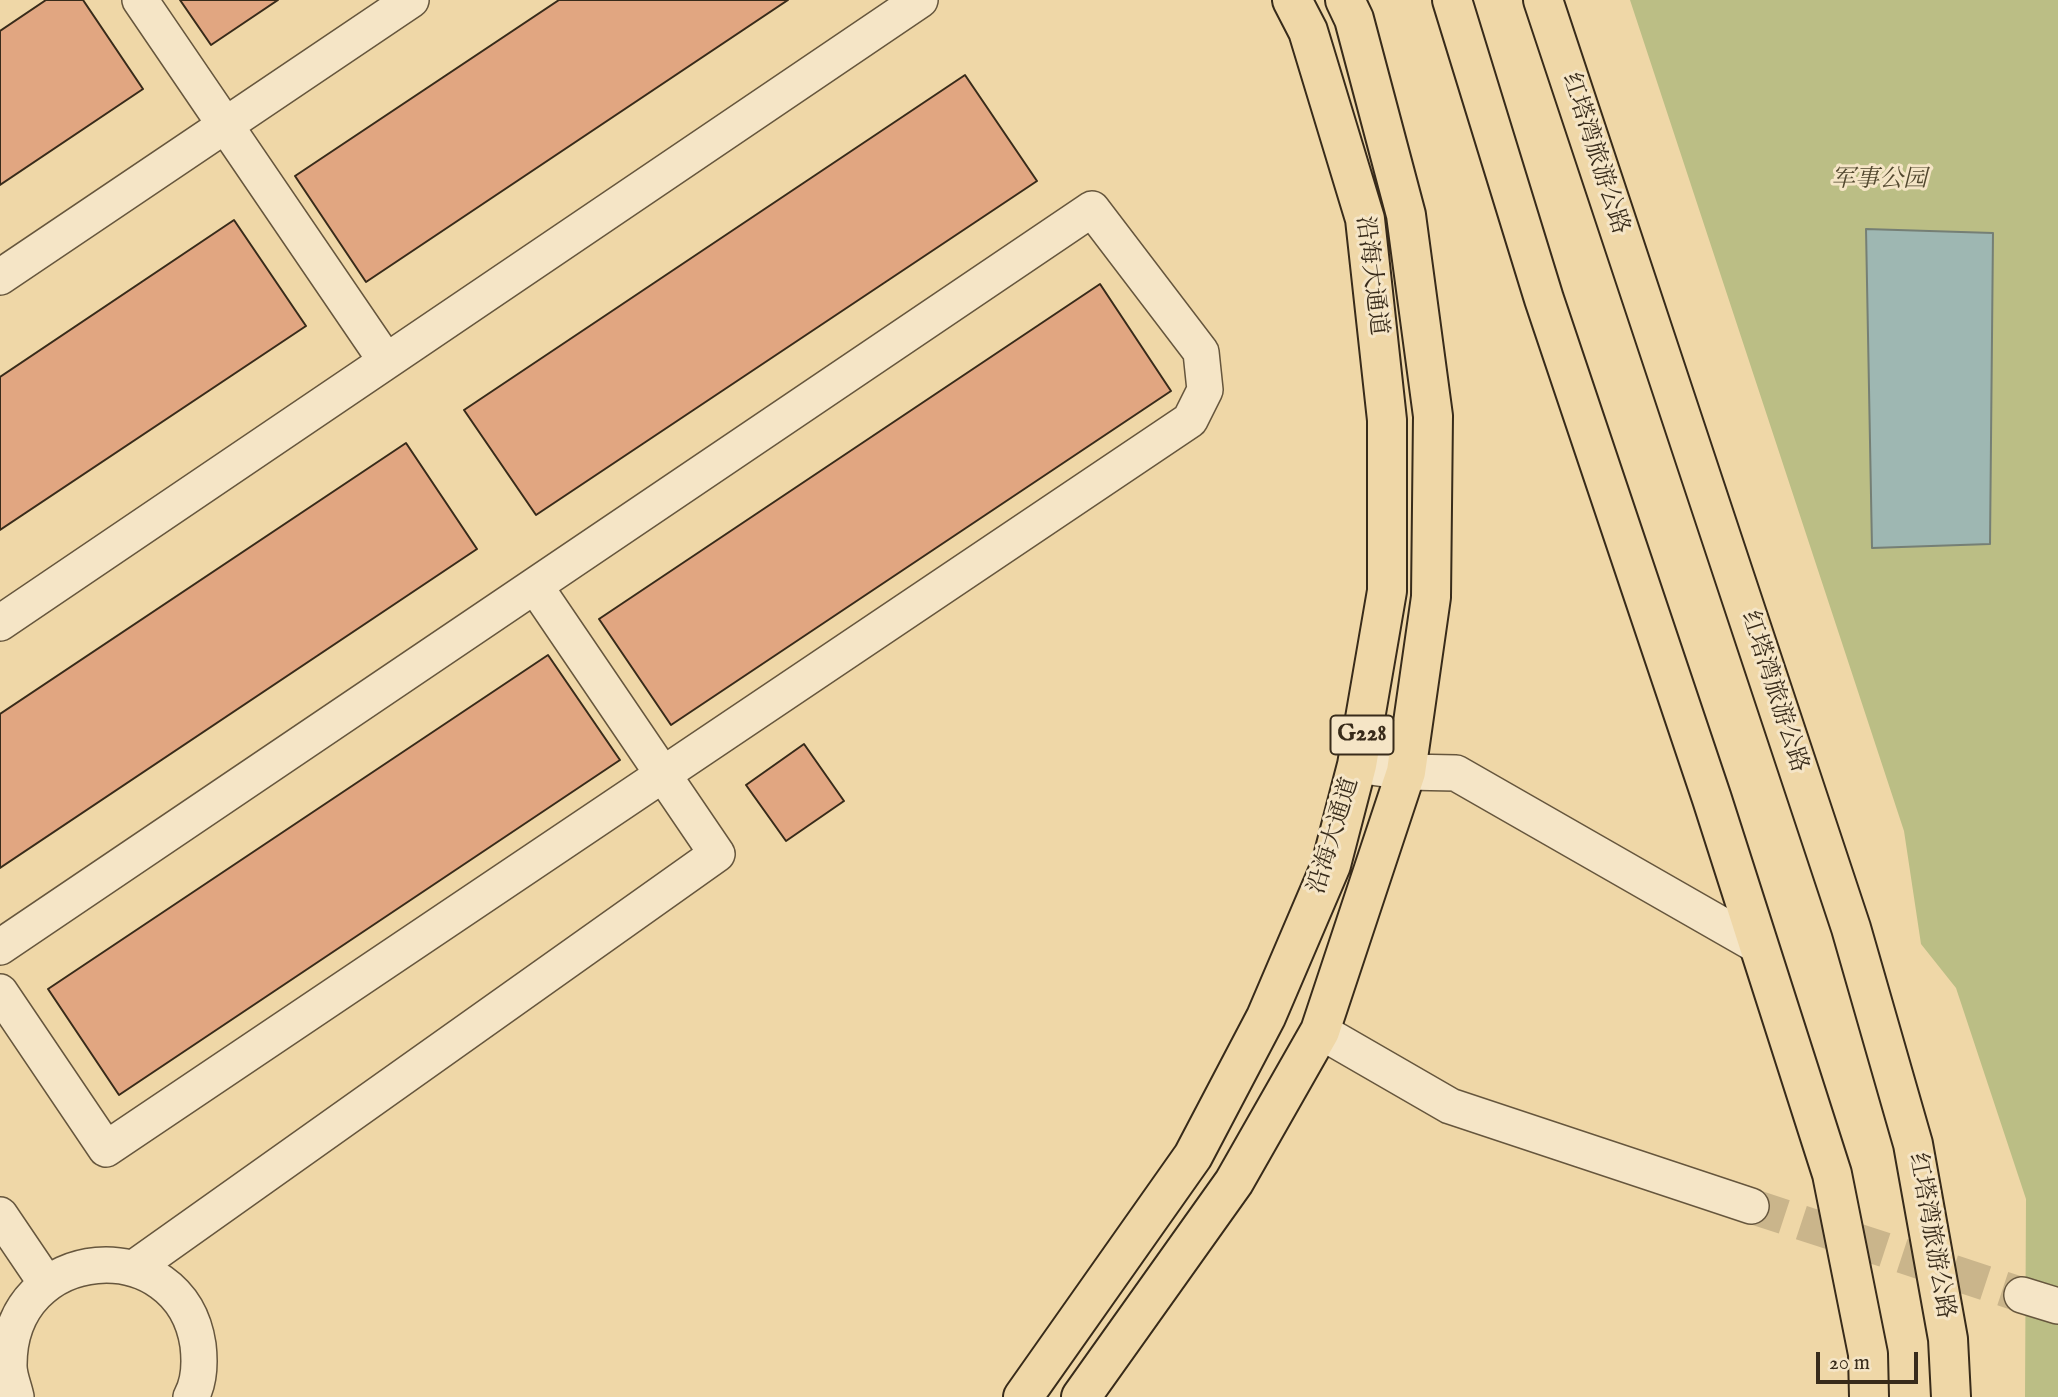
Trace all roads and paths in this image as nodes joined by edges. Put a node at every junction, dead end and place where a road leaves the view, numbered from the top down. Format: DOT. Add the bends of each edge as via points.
graph roads {
  1 [pos="140,0"];
  2 [pos="411,0"];
  3 [pos="920,0"];
  4 [pos="1292,0"];
  5 [pos="1345,0"];
  6 [pos="1452,0"];
  7 [pos="1544,0"];
  8 [pos="225,125"];
  9 [pos="0,276"];
  10 [pos="386,361"];
  11 [pos="535,586"];
  12 [pos="0,623"];
  13 [pos="1357,765"];
  14 [pos="1406,772"];
  15 [pos="664,775"];
  16 [pos="0,947"];
  17 [pos="1760,947"];
  18 [pos="0,992"];
  19 [pos="1320,1031"];
  20 [pos="1751,1206"];
  21 [pos="0,1216"];
  22 [pos="134,1268"];
  23 [pos="46,1283"];
  24 [pos="2022,1295"];
  25 [pos="2058,1306"];
  26 [pos="6,1339"];
  27 [pos="16,1397"];
  28 [pos="191,1397"];
  29 [pos="1023,1397"];
  30 [pos="1082,1397"];
  31 [pos="1869,1397"];
  32 [pos="1951,1397"];
  1 -- 8 [label="street"];
  2 -- 8 [label="street"];
  3 -- 10 [label="street"];
  4 -- 13 [label="main road, 沿海大通道 / G228" via="1308,31 1365,219 1387,420 1387,591"];
  5 -- 14 [label="main road, 沿海大通道 / G228" via="1406,215 1433,416 1432,597"];
  6 -- 17 [label="main road" via="1544,299"];
  7 -- 32 [label="main road, 红塔湾旅游公路" via="1851,928 1913,1144 1948,1339"];
  8 -- 9 [label="street"];
  8 -- 10 [label="street"];
  10 -- 12 [label="street"];
  11 -- 15 [label="street"];
  11 -- 15 [label="street" via="1092,209 1201,352 1205,390 1190,420"];
  11 -- 16 [label="street"];
  13 -- 14 [label="street"];
  13 -- 29 [label="main road, 沿海大通道 / G228" via="1331,865 1248,1052 1193,1156"];
  14 -- 17 [label="street" via="1456,772"];
  14 -- 19 [label="main road, 沿海大通道 / G228"];
  15 -- 18 [label="street" via="106,1149"];
  15 -- 22 [label="street" via="717,854"];
  17 -- 31 [label="main road" via="1832,1174 1868,1354"];
  19 -- 20 [label="street" via="1450,1106"];
  19 -- 30 [label="main road, 沿海大通道 / G228" via="1234,1182"];
  21 -- 23 [label="street"];
  22 -- 23 [label="street" via="103,1264 73,1269"];
  22 -- 28 [label="street" via="161,1282 182,1304 196,1331 200,1362"];
  23 -- 26 [label="street" via="24,1307"];
  24 -- 25 [label="street"];
  26 -- 27 [label="street"];
}
